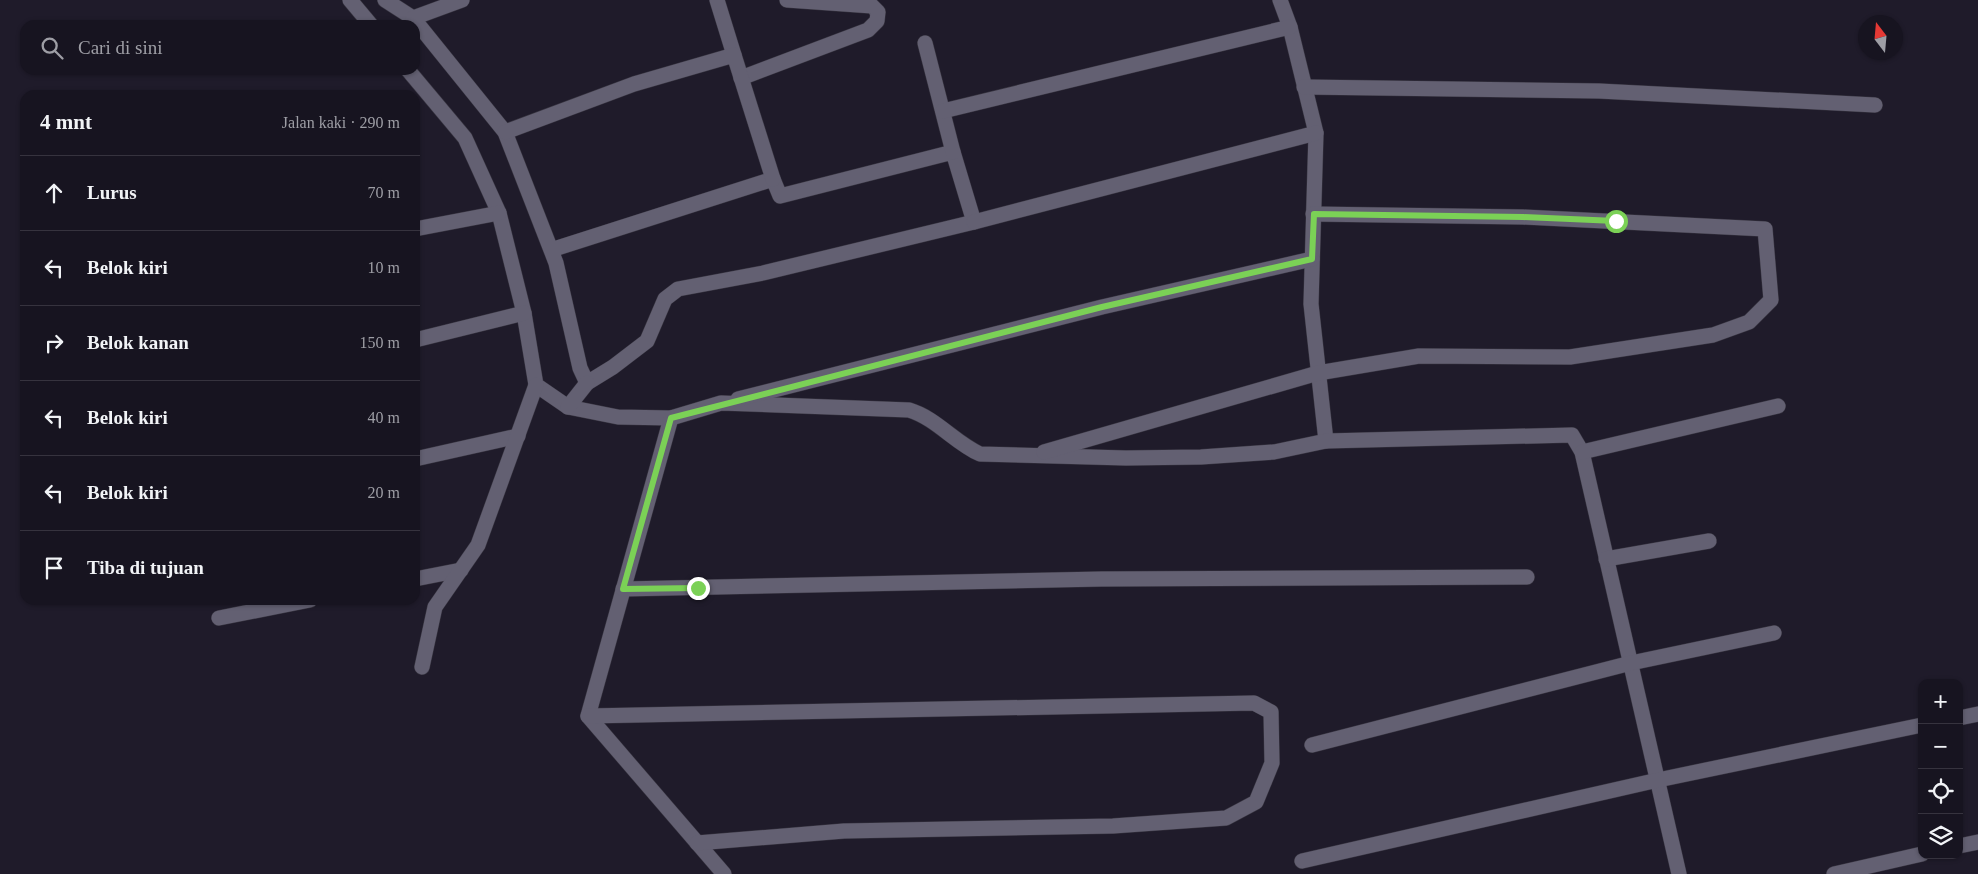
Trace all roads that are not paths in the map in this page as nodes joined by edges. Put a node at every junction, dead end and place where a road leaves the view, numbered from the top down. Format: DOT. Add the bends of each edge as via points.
graph roads {
  1 [pos="350,0"];
  2 [pos="385,0"];
  3 [pos="462,0"];
  4 [pos="717,0"];
  5 [pos="787,0"];
  6 [pos="1280,0"];
  7 [pos="413,18"];
  8 [pos="367,20"];
  9 [pos="420,27"];
  10 [pos="1290,28"];
  11 [pos="925,43"];
  12 [pos="734,55"];
  13 [pos="411,75"];
  14 [pos="741,78"];
  15 [pos="1304,87"];
  16 [pos="419,90"];
  17 [pos="421,94"];
  18 [pos="1875,104"];
  19 [pos="943,111"];
  20 [pos="505,132"];
  21 [pos="1316,133"];
  22 [pos="953,152"];
  23 [pos="773,179"];
  24 [pos="499,213"];
  25 [pos="1314,214"];
  26 [pos="974,222"];
  27 [pos="420,228"];
  28 [pos="551,250"];
  29 [pos="1312,259"];
  30 [pos="524,313"];
  31 [pos="420,339"];
  32 [pos="1318,373"];
  33 [pos="587,383"];
  34 [pos="536,385"];
  35 [pos="721,403"];
  36 [pos="1778,406"];
  37 [pos="568,407"];
  38 [pos="671,418"];
  39 [pos="518,436"];
  40 [pos="1326,441"];
  41 [pos="1582,452"];
  42 [pos="1029,456"];
  43 [pos="420,458"];
  44 [pos="1709,542"];
  45 [pos="1606,559"];
  46 [pos="461,570"];
  47 [pos="1526,577"];
  48 [pos="420,579"];
  49 [pos="623,589"];
  50 [pos="285,605"];
  51 [pos="219,618"];
  52 [pos="1774,633"];
  53 [pos="1631,664"];
  54 [pos="422,667"];
  55 [pos="1978,714"];
  56 [pos="588,716"];
  57 [pos="1963,717"];
  58 [pos="1918,726"];
  59 [pos="1312,745"];
  60 [pos="1658,780"];
  61 [pos="697,842"];
  62 [pos="1978,842"];
  63 [pos="1963,845"];
  64 [pos="1918,855"];
  65 [pos="1302,861"];
  66 [pos="724,874"];
  67 [pos="1680,874"];
  68 [pos="1834,874"];
  1 -- 8 [label="street"];
  2 -- 7 [label="street"];
  3 -- 7 [label="street"];
  4 -- 12 [label="street"];
  5 -- 14 [label="street" via="872,6 878,12 877,21 868,30"];
  6 -- 10 [label="street"];
  9 -- 20 [label="street"];
  10 -- 15 [label="street"];
  10 -- 19 [label="street"];
  11 -- 19 [label="street"];
  12 -- 14 [label="street"];
  12 -- 20 [label="street" via="634,84"];
  13 -- 16 [label="street"];
  14 -- 23 [label="street"];
  15 -- 18 [label="street" via="1599,91"];
  15 -- 21 [label="street"];
  17 -- 24 [label="street" via="465,138"];
  19 -- 22 [label="street"];
  20 -- 28 [label="street"];
  21 -- 25 [label="street"];
  21 -- 26 [label="street"];
  22 -- 23 [label="street" via="780,196"];
  22 -- 26 [label="street"];
  23 -- 28 [label="street"];
  24 -- 27 [label="street"];
  24 -- 30 [label="street"];
  25 -- 29 [label="street"];
  25 -- 32 [label="street" via="1523,217 1765,229 1771,300 1749,322 1713,335 1570,357 1419,356"];
  26 -- 33 [label="street" via="763,273 678,289 665,299 647,340"];
  28 -- 33 [label="street" via="580,368"];
  29 -- 32 [label="street" via="1311,304"];
  29 -- 35 [label="street" via="1102,307"];
  30 -- 31 [label="street"];
  30 -- 34 [label="street"];
  32 -- 40 [label="street"];
  32 -- 42 [label="street"];
  33 -- 37 [label="street"];
  34 -- 37 [label="street"];
  34 -- 39 [label="street"];
  35 -- 38 [label="street"];
  35 -- 42 [label="street" via="909,410 920,413 980,454"];
  36 -- 41 [label="street"];
  37 -- 38 [label="street" via="618,417"];
  38 -- 49 [label="street"];
  39 -- 43 [label="street"];
  39 -- 46 [label="street" via="478,545"];
  40 -- 41 [label="street" via="1572,435"];
  40 -- 42 [label="street" via="1274,452 1201,457"];
  41 -- 45 [label="street"];
  44 -- 45 [label="street"];
  45 -- 53 [label="street"];
  46 -- 48 [label="street"];
  46 -- 54 [label="street" via="435,607"];
  47 -- 49 [label="street" via="1102,579"];
  49 -- 56 [label="street"];
  50 -- 51 [label="street"];
  52 -- 53 [label="street"];
  53 -- 59 [label="street"];
  53 -- 60 [label="street"];
  55 -- 57 [label="street"];
  56 -- 61 [label="street"];
  56 -- 61 [label="street" via="1254,703 1271,712 1272,763 1256,802 1226,818 1113,826 844,831"];
  58 -- 60 [label="street"];
  60 -- 65 [label="street"];
  60 -- 67 [label="street"];
  61 -- 66 [label="street"];
  62 -- 63 [label="street"];
  64 -- 68 [label="street"];
}
